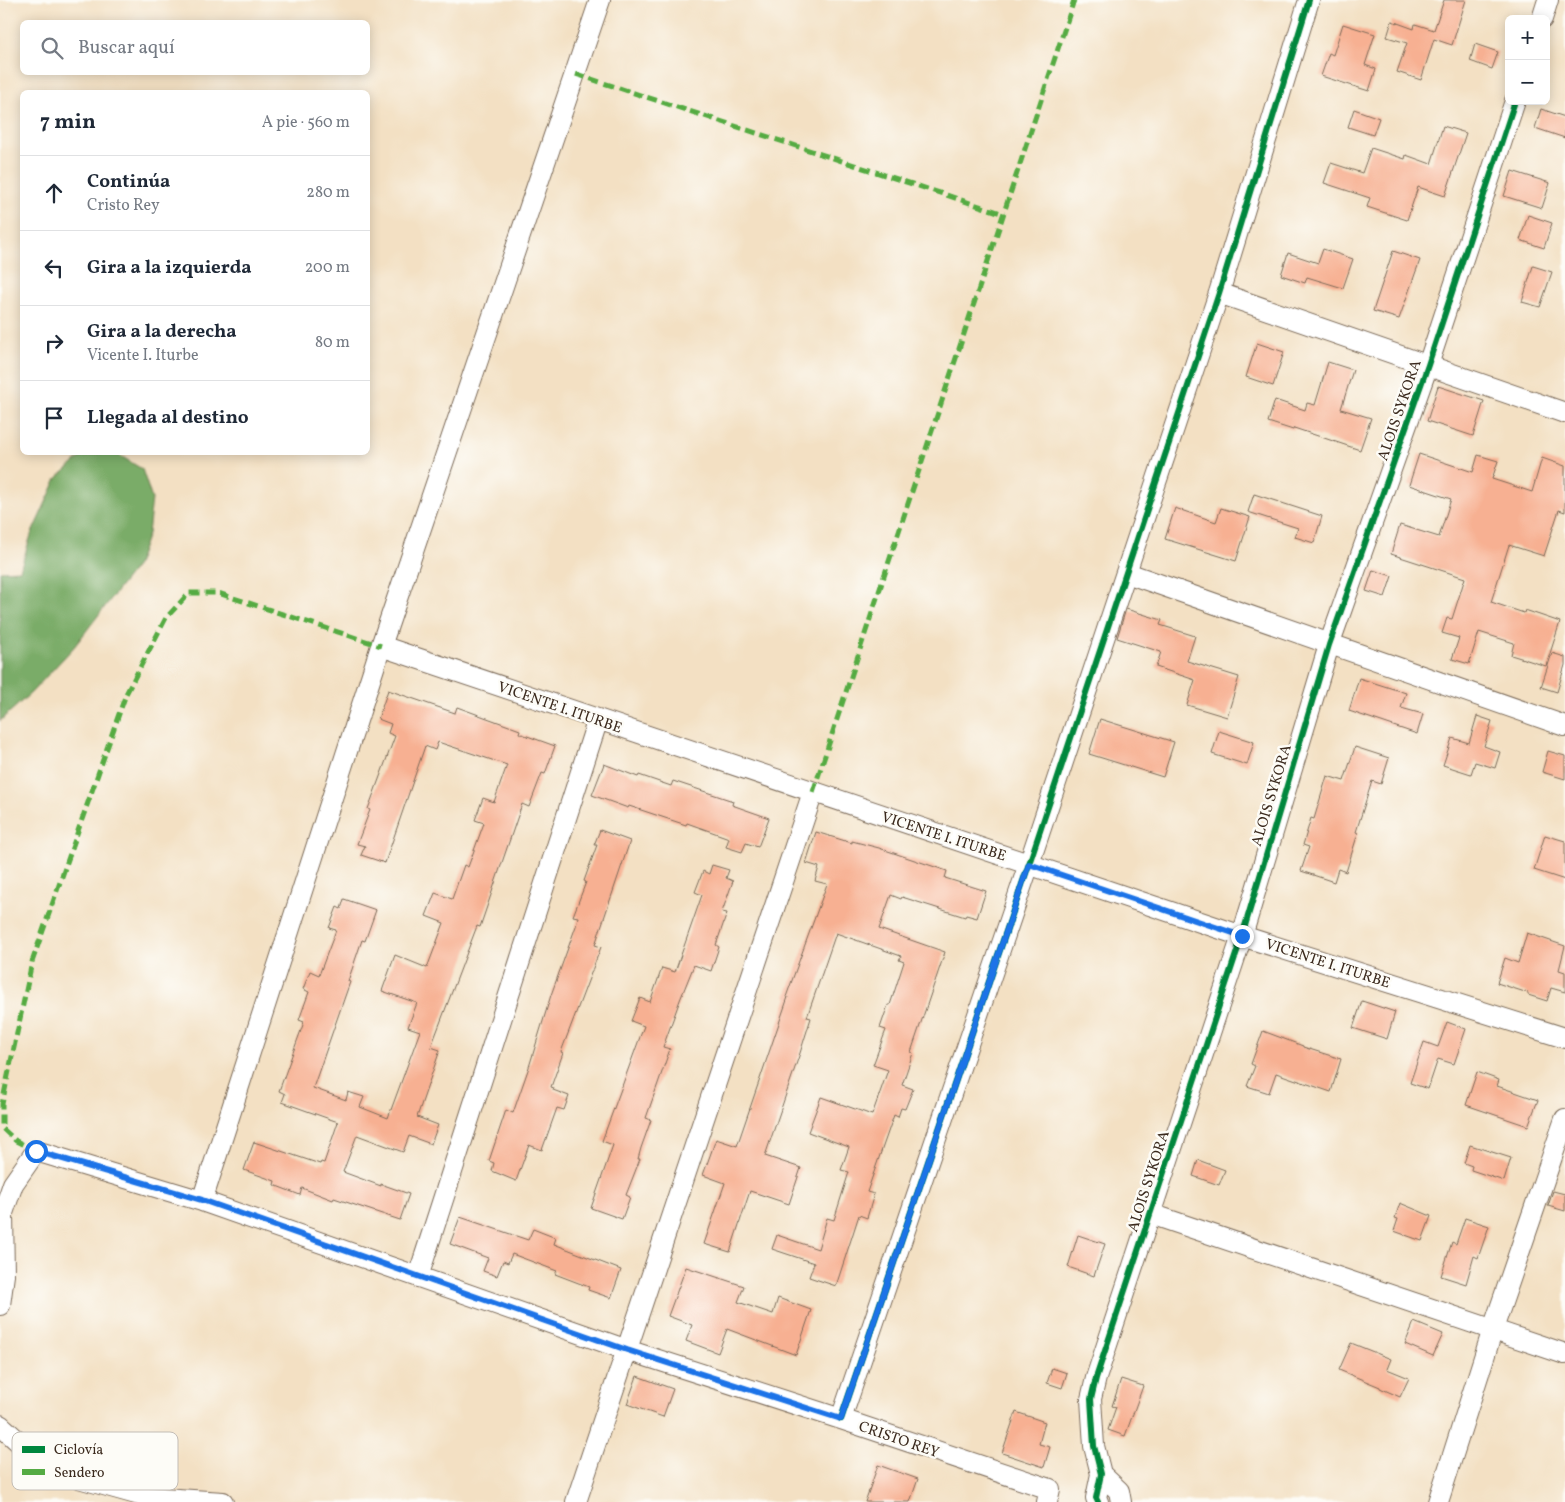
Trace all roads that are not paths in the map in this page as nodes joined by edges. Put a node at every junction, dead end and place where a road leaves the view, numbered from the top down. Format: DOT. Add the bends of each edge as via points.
graph roads {
  1 [pos="600,0"];
  2 [pos="1309,0"];
  3 [pos="1548,0"];
  4 [pos="1543,15"];
  5 [pos="1513,105"];
  6 [pos="1219,293"];
  7 [pos="1428,365"];
  8 [pos="1565,413"];
  9 [pos="1126,573"];
  10 [pos="1329,645"];
  11 [pos="381,646"];
  12 [pos="598,720"];
  13 [pos="1565,726"];
  14 [pos="813,792"];
  15 [pos="1029,864"];
  16 [pos="1242,936"];
  17 [pos="1565,1038"];
  18 [pos="1565,1119"];
  19 [pos="202,1200"];
  20 [pos="1151,1214"];
  21 [pos="418,1277"];
  22 [pos="0,1305"];
  23 [pos="1492,1329"];
  24 [pos="627,1350"];
  25 [pos="1565,1354"];
  26 [pos="841,1419"];
  27 [pos="0,1425"];
  28 [pos="12,1436"];
  29 [pos="1101,1474"];
  30 [pos="122,1490"];
  31 [pos="1049,1496"];
  32 [pos="223,1502"];
  33 [pos="576,1502"];
  34 [pos="1098,1502"];
  35 [pos="1121,1502"];
  36 [pos="1438,1502"];
  1 -- 11 [label="street"];
  2 -- 6 [label="street"];
  3 -- 4 [label="street"];
  5 -- 7 [label="street, ALOIS SYKORA"];
  6 -- 7 [label="street"];
  6 -- 9 [label="street"];
  7 -- 8 [label="street"];
  7 -- 10 [label="street, ALOIS SYKORA"];
  9 -- 10 [label="street"];
  9 -- 15 [label="street"];
  10 -- 13 [label="street"];
  10 -- 16 [label="street, ALOIS SYKORA"];
  11 -- 12 [label="street, VICENTE I. ITURBE"];
  11 -- 19 [label="street"];
  12 -- 14 [label="street, VICENTE I. ITURBE"];
  12 -- 21 [label="street"];
  14 -- 15 [label="street, VICENTE I. ITURBE"];
  14 -- 24 [label="street"];
  15 -- 16 [label="street, VICENTE I. ITURBE"];
  15 -- 26 [label="street"];
  16 -- 17 [label="street, VICENTE I. ITURBE"];
  16 -- 20 [label="street, ALOIS SYKORA"];
  18 -- 23 [label="street"];
  19 -- 21 [label="street, CRISTO REY"];
  19 -- 22 [label="street, CRISTO REY" via="36,1151 14,1184 4,1213 4,1275"];
  20 -- 23 [label="street"];
  20 -- 29 [label="street, ALOIS SYKORA" via="1091,1400 1094,1446"];
  21 -- 24 [label="street, CRISTO REY"];
  23 -- 25 [label="street"];
  23 -- 36 [label="street"];
  24 -- 26 [label="street, CRISTO REY"];
  24 -- 33 [label="street"];
  26 -- 31 [label="street, CRISTO REY"];
  27 -- 28 [label="street"];
  29 -- 34 [label="street, ALOIS SYKORA"];
  29 -- 35 [label="street" via="1119,1491"];
  30 -- 32 [label="street" via="147,1497"];
}
